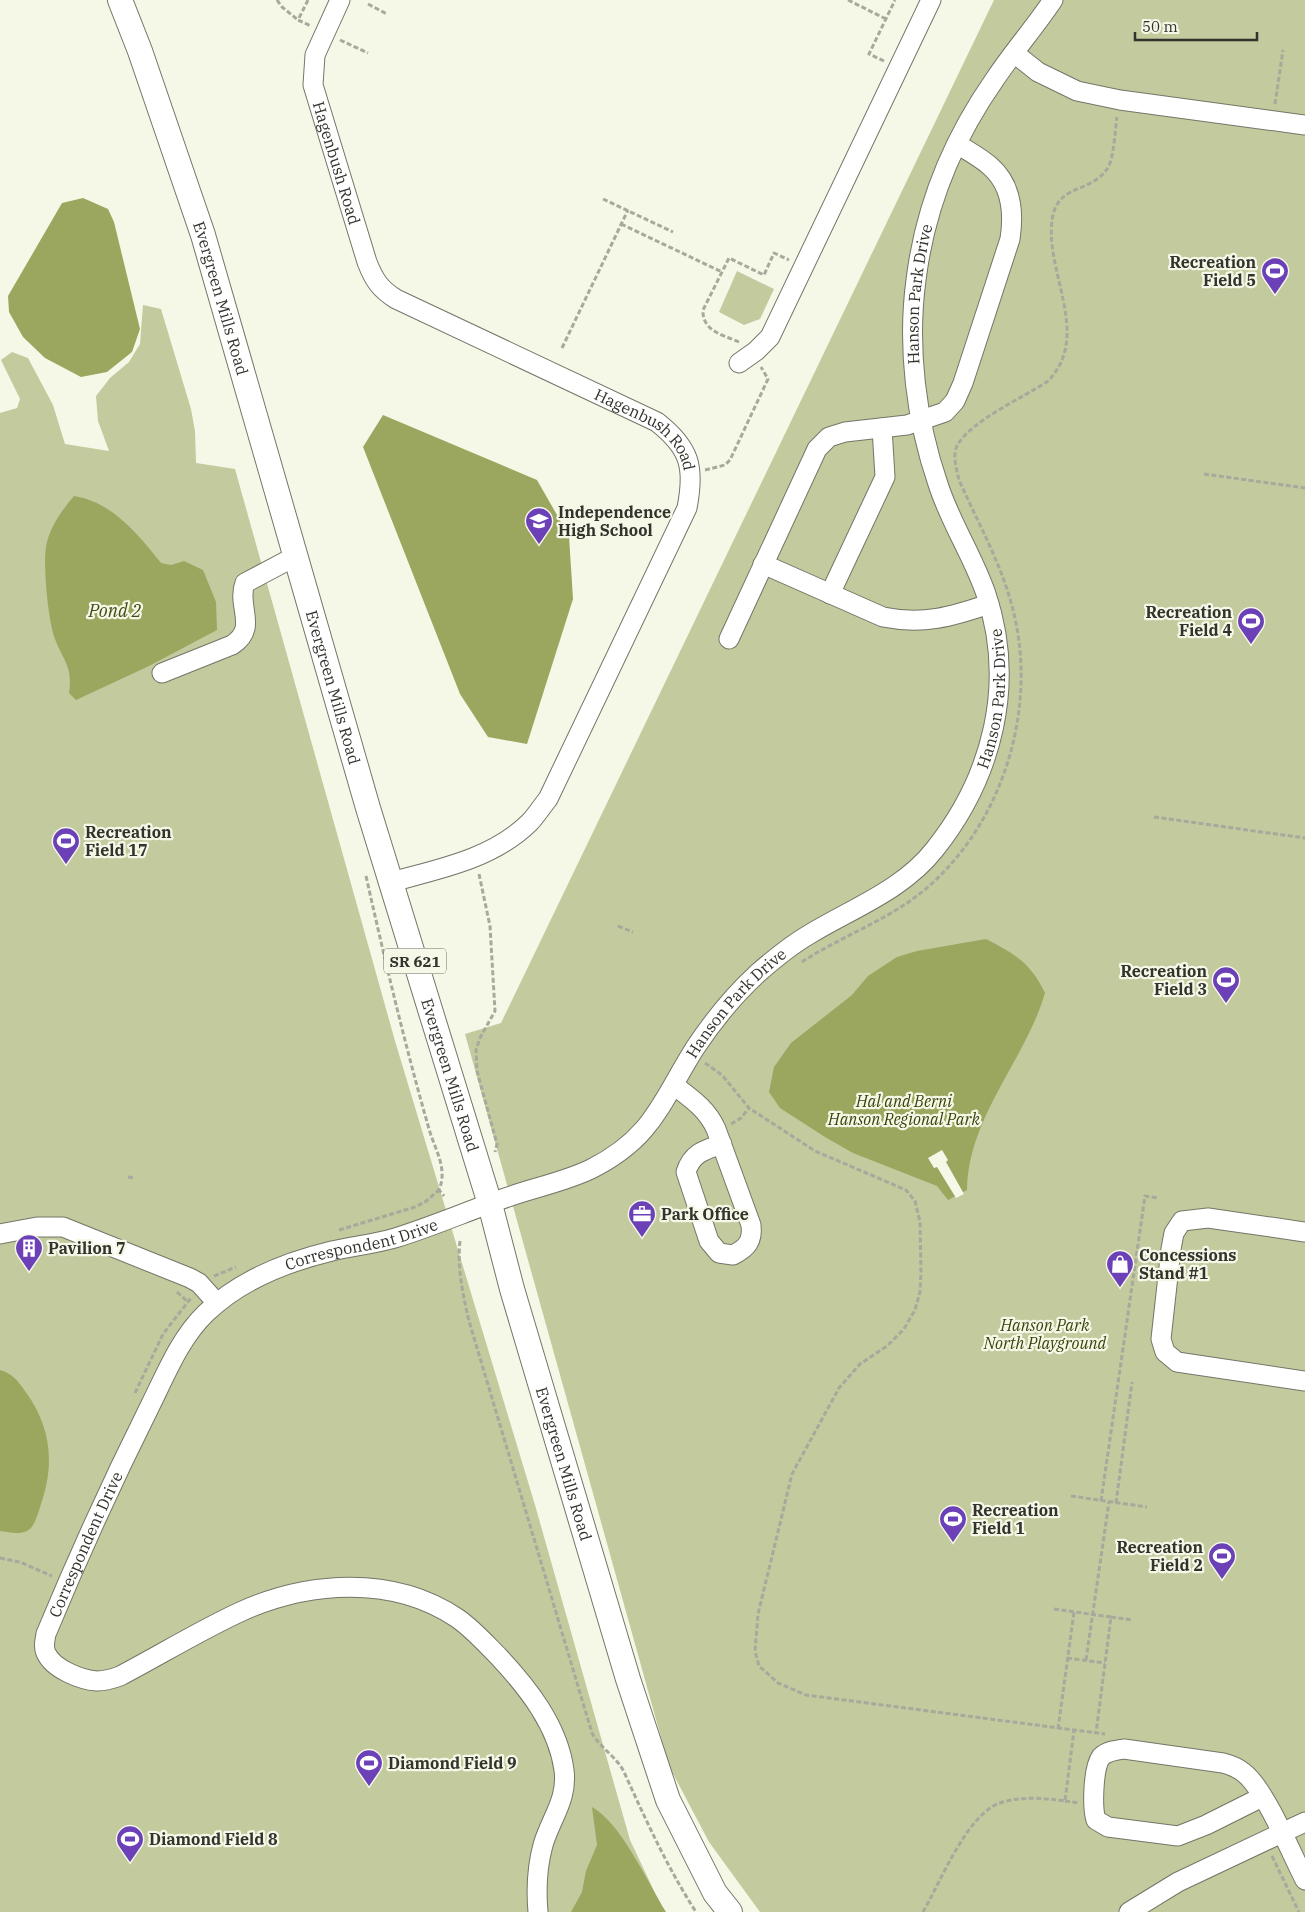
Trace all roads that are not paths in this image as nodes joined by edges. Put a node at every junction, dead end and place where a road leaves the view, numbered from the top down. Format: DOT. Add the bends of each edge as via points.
graph roads {
  1 [pos="120,0"];
  2 [pos="340,0"];
  3 [pos="930,0"];
  4 [pos="1053,0"];
  5 [pos="1014,53"];
  6 [pos="1305,125"];
  7 [pos="957,144"];
  8 [pos="739,363"];
  9 [pos="922,420"];
  10 [pos="882,428"];
  11 [pos="296,556"];
  12 [pos="763,564"];
  13 [pos="830,594"];
  14 [pos="989,604"];
  15 [pos="729,639"];
  16 [pos="162,673"];
  17 [pos="391,882"];
  18 [pos="675,1086"];
  19 [pos="719,1137"];
  20 [pos="490,1204"];
  21 [pos="1305,1232"];
  22 [pos="0,1234"];
  23 [pos="217,1303"];
  24 [pos="1305,1381"];
  25 [pos="1262,1797"];
  26 [pos="1305,1822"];
  27 [pos="1282,1834"];
  28 [pos="1305,1880"];
  29 [pos="538,1912"];
  30 [pos="730,1912"];
  31 [pos="1130,1912"];
  1 -- 11 [label="main road, Evergreen Mills Road / SR 621" via="203,235"];
  2 -- 17 [label="street, Hagenbush Road" via="315,55 313,85 367,262 381,290 657,422 684,449 690,465 687,508 548,799 529,823 499,845 457,864"];
  3 -- 8 [label="street" via="770,337"];
  4 -- 5 [label="street, Hanson Park Drive"];
  5 -- 6 [label="street" via="1028,66 1077,91 1120,100"];
  5 -- 7 [label="street, Hanson Park Drive" via="991,84"];
  7 -- 9 [label="street, Hanson Park Drive" via="929,211 915,285 914,362"];
  7 -- 9 [label="street" via="991,166 1004,184 1014,216 1010,239 955,401 945,412"];
  9 -- 10 [label="street"];
  9 -- 14 [label="street, Hanson Park Drive" via="937,482"];
  10 -- 12 [label="street" via="829,437 817,449"];
  10 -- 13 [label="street" via="885,477"];
  11 -- 16 [label="street" via="245,583 241,592 246,628 242,639"];
  11 -- 17 [label="main road, Evergreen Mills Road / SR 621"];
  12 -- 13 [label="street"];
  12 -- 15 [label="street"];
  13 -- 14 [label="street" via="883,617 902,621 945,618"];
  14 -- 18 [label="street, Hanson Park Drive" via="994,619 1000,671 999,706 986,762 957,817 934,851 902,881 803,938 754,976 706,1031"];
  17 -- 20 [label="main road, Evergreen Mills Road / SR 621"];
  18 -- 19 [label="street" via="710,1115"];
  18 -- 20 [label="street, Hanson Park Drive" via="651,1122 616,1155 558,1183"];
  19 -- 19 [label="street" via="753,1236 746,1248 734,1256 719,1252 709,1241 686,1172 697,1152"];
  20 -- 23 [label="street, Correspondent Drive" via="394,1238 292,1263 258,1276"];
  20 -- 30 [label="main road, Evergreen Mills Road / SR 621" via="514,1298 654,1762 682,1829 715,1893"];
  21 -- 24 [label="street" via="1208,1218 1182,1222 1174,1233 1171,1249 1161,1339 1165,1352 1177,1362"];
  22 -- 23 [label="street" via="51,1226 74,1230 190,1278"];
  23 -- 29 [label="street, Correspondent Drive" via="199,1320 179,1350 128,1451 46,1634 46,1653 55,1664 96,1681 120,1676 241,1611 276,1598 332,1587 368,1587 409,1596 446,1612 463,1623 503,1661 530,1694 550,1725 561,1753 566,1786 539,1861"];
  25 -- 25 [label="street" via="1256,1785 1235,1767 1124,1749 1101,1757 1093,1809 1096,1820 1108,1827 1172,1836 1184,1835"];
  25 -- 27 [label="street"];
  26 -- 27 [label="street"];
  27 -- 28 [label="street"];
  27 -- 31 [label="street" via="1178,1882"];
}
